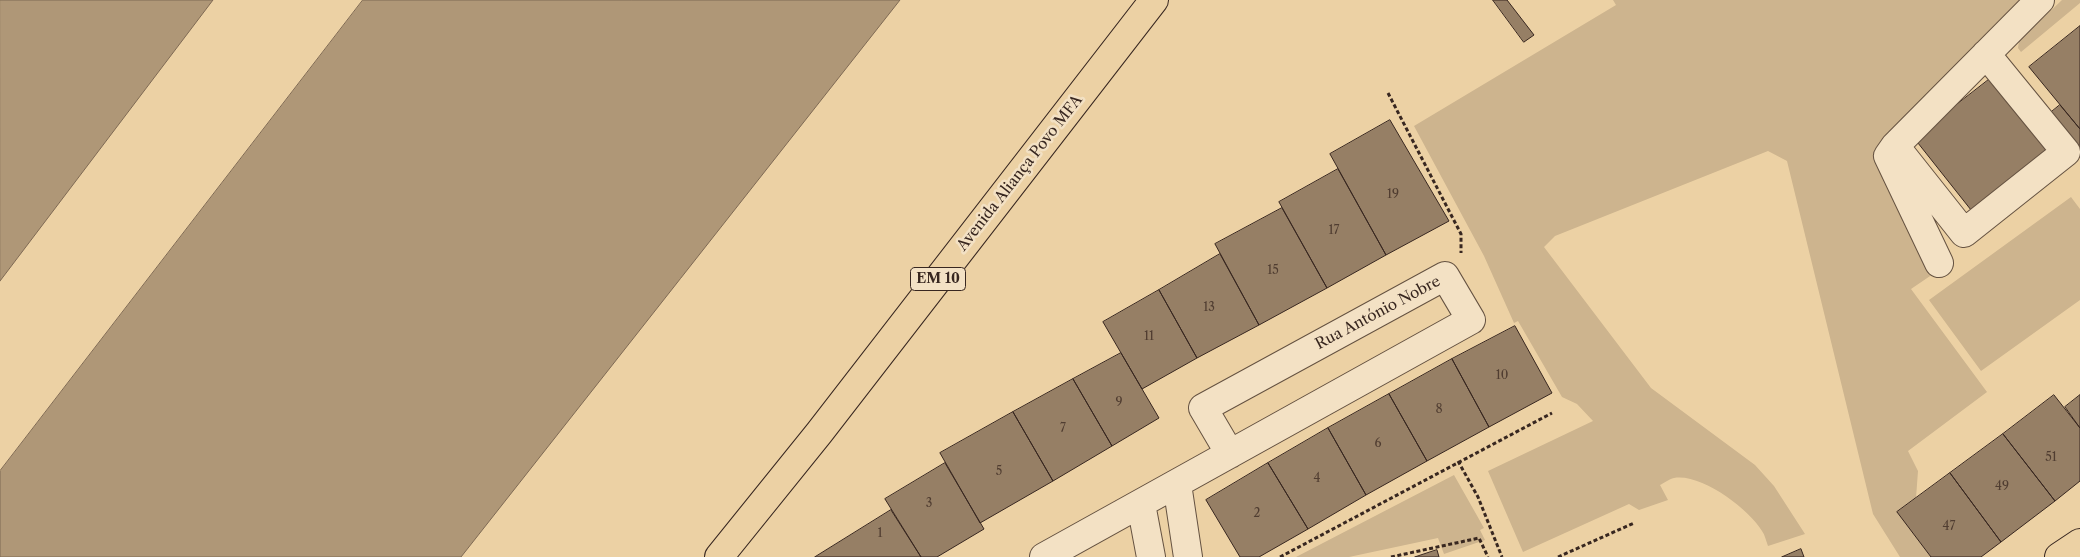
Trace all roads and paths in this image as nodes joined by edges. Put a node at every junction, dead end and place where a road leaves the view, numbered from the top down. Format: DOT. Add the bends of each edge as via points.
graph roads {
  1 [pos="1154,0"];
  2 [pos="2040,0"];
  3 [pos="1986,54"];
  4 [pos="1388,93"];
  5 [pos="1895,146"];
  6 [pos="1939,264"];
  7 [pos="1445,276"];
  8 [pos="1552,413"];
  9 [pos="1230,454"];
  10 [pos="1458,461"];
  11 [pos="1177,484"];
  12 [pos="1141,504"];
  13 [pos="1634,523"];
  14 [pos="2080,543"];
  15 [pos="719,557"];
  16 [pos="1044,557"];
  17 [pos="1151,557"];
  18 [pos="1188,557"];
  19 [pos="1280,557"];
  20 [pos="1391,557"];
  21 [pos="1488,557"];
  22 [pos="1502,557"];
  23 [pos="1558,557"];
  24 [pos="2059,557"];
  1 -- 15 [label="main road, Avenida Aliança Povo MFA / EM 10"];
  2 -- 3 [label="street"];
  3 -- 5 [label="street"];
  3 -- 5 [label="street" via="2066,152 1964,234"];
  4 -- 7 [label="path" via="1462,234 1460,256"];
  5 -- 6 [label="street" via="1888,156 1889,162"];
  7 -- 9 [label="street, Rua António Nobre" via="1471,320"];
  7 -- 9 [label="street, Rua António Nobre" via="1203,408"];
  8 -- 10 [label="path"];
  9 -- 11 [label="street, Rua António Nobre"];
  10 -- 19 [label="path"];
  10 -- 22 [label="path" via="1478,497"];
  11 -- 12 [label="street, Rua António Nobre"];
  11 -- 18 [label="street"];
  12 -- 16 [label="street, Rua António Nobre"];
  12 -- 17 [label="street"];
  13 -- 23 [label="path"];
  14 -- 24 [label="main road"];
  20 -- 21 [label="path" via="1479,538"];
}
